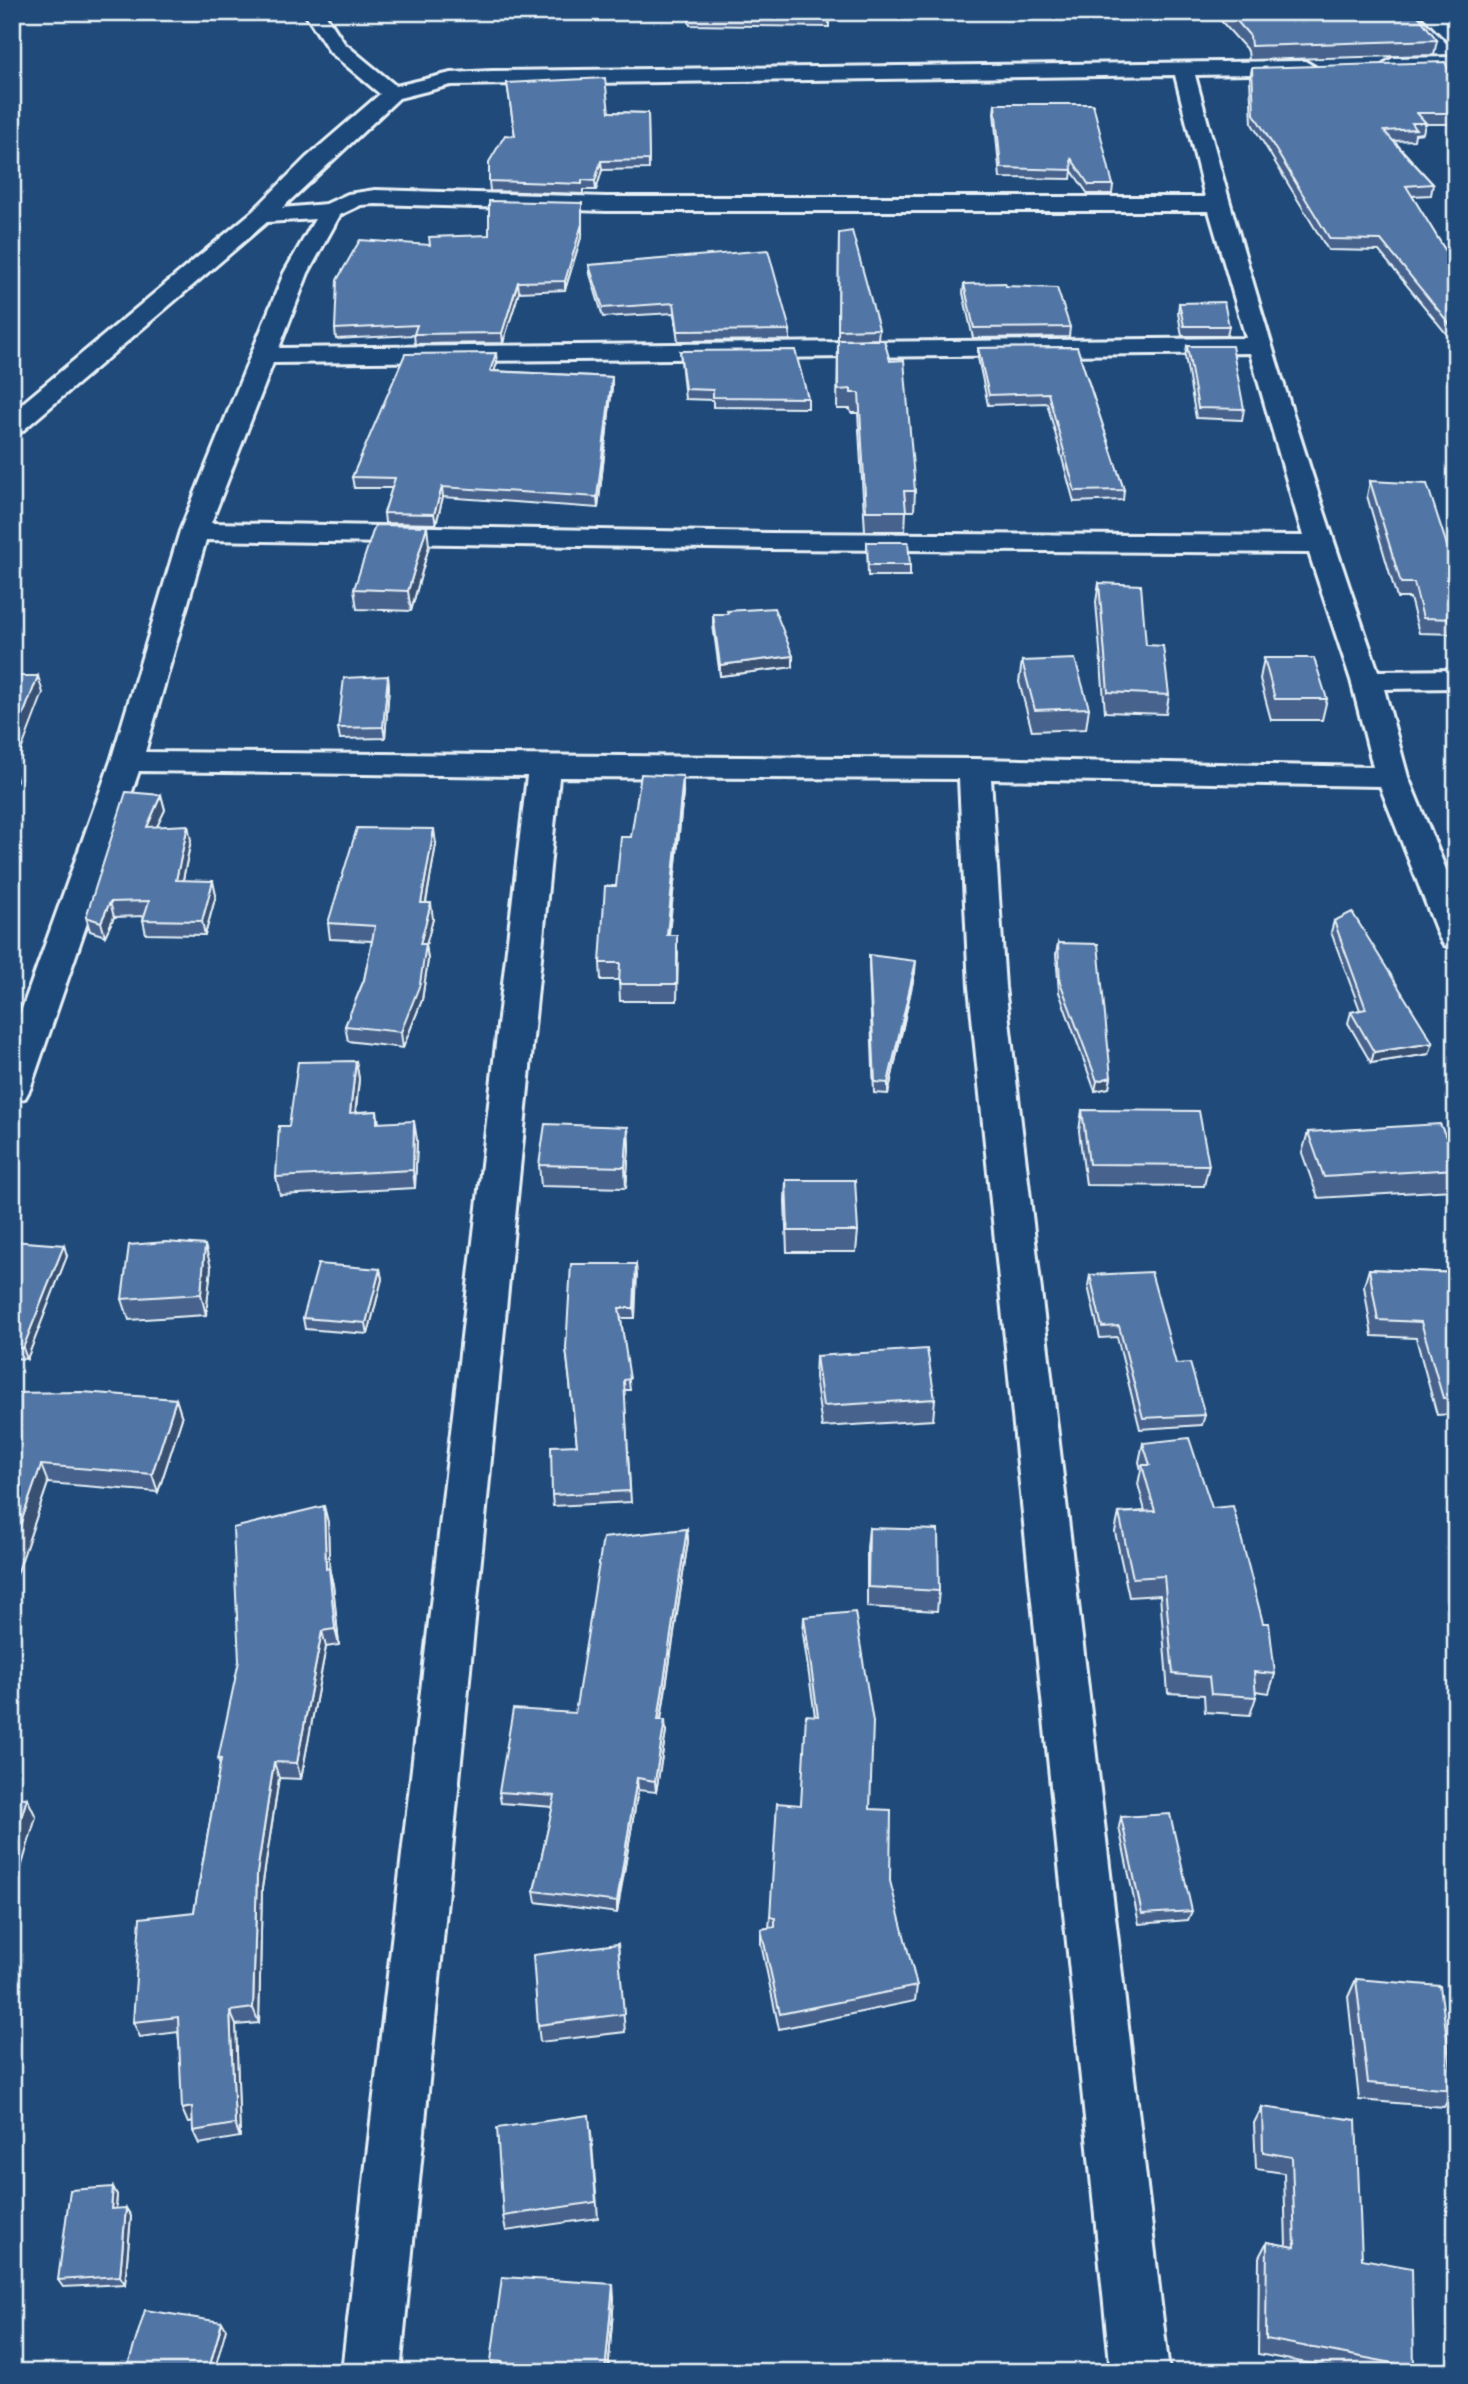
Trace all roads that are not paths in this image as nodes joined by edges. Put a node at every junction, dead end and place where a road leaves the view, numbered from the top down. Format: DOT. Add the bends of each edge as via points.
graph roads {
  1 [pos="314,12"];
  2 [pos="1429,12"];
  3 [pos="1456,38"];
  4 [pos="1456,63"];
  5 [pos="1374,65"];
  6 [pos="1320,67"];
  7 [pos="1184,71"];
  8 [pos="392,93"];
  9 [pos="1218,204"];
  10 [pos="331,211"];
  11 [pos="261,216"];
  12 [pos="1262,345"];
  13 [pos="264,356"];
  14 [pos="12,426"];
  15 [pos="194,531"];
  16 [pos="1320,545"];
  17 [pos="1456,679"];
  18 [pos="1366,680"];
  19 [pos="127,761"];
  20 [pos="544,767"];
  21 [pos="974,769"];
  22 [pos="1392,777"];
  23 [pos="1456,937"];
  24 [pos="12,1089"];
  25 [pos="371,2372"];
  26 [pos="1140,2372"];
  1 -- 8 [label="street" via="325,35 341,52"];
  2 -- 3 [label="street"];
  4 -- 5 [label="street"];
  6 -- 7 [label="street"];
  7 -- 8 [label="street" via="492,76 451,79"];
  7 -- 9 [label="street"];
  8 -- 11 [label="street"];
  9 -- 10 [label="street" via="606,204 375,197 356,199"];
  9 -- 12 [label="street"];
  10 -- 11 [label="street"];
  10 -- 13 [label="street" via="296,272"];
  11 -- 14 [label="street"];
  12 -- 13 [label="street"];
  12 -- 16 [label="street"];
  13 -- 15 [label="street"];
  15 -- 16 [label="street"];
  15 -- 19 [label="street"];
  16 -- 18 [label="street"];
  17 -- 18 [label="street"];
  18 -- 22 [label="street"];
  19 -- 20 [label="street"];
  19 -- 24 [label="street"];
  20 -- 21 [label="street"];
  20 -- 25 [label="street"];
  21 -- 22 [label="street"];
  21 -- 26 [label="street" via="989,1001"];
  22 -- 23 [label="street"];
}
